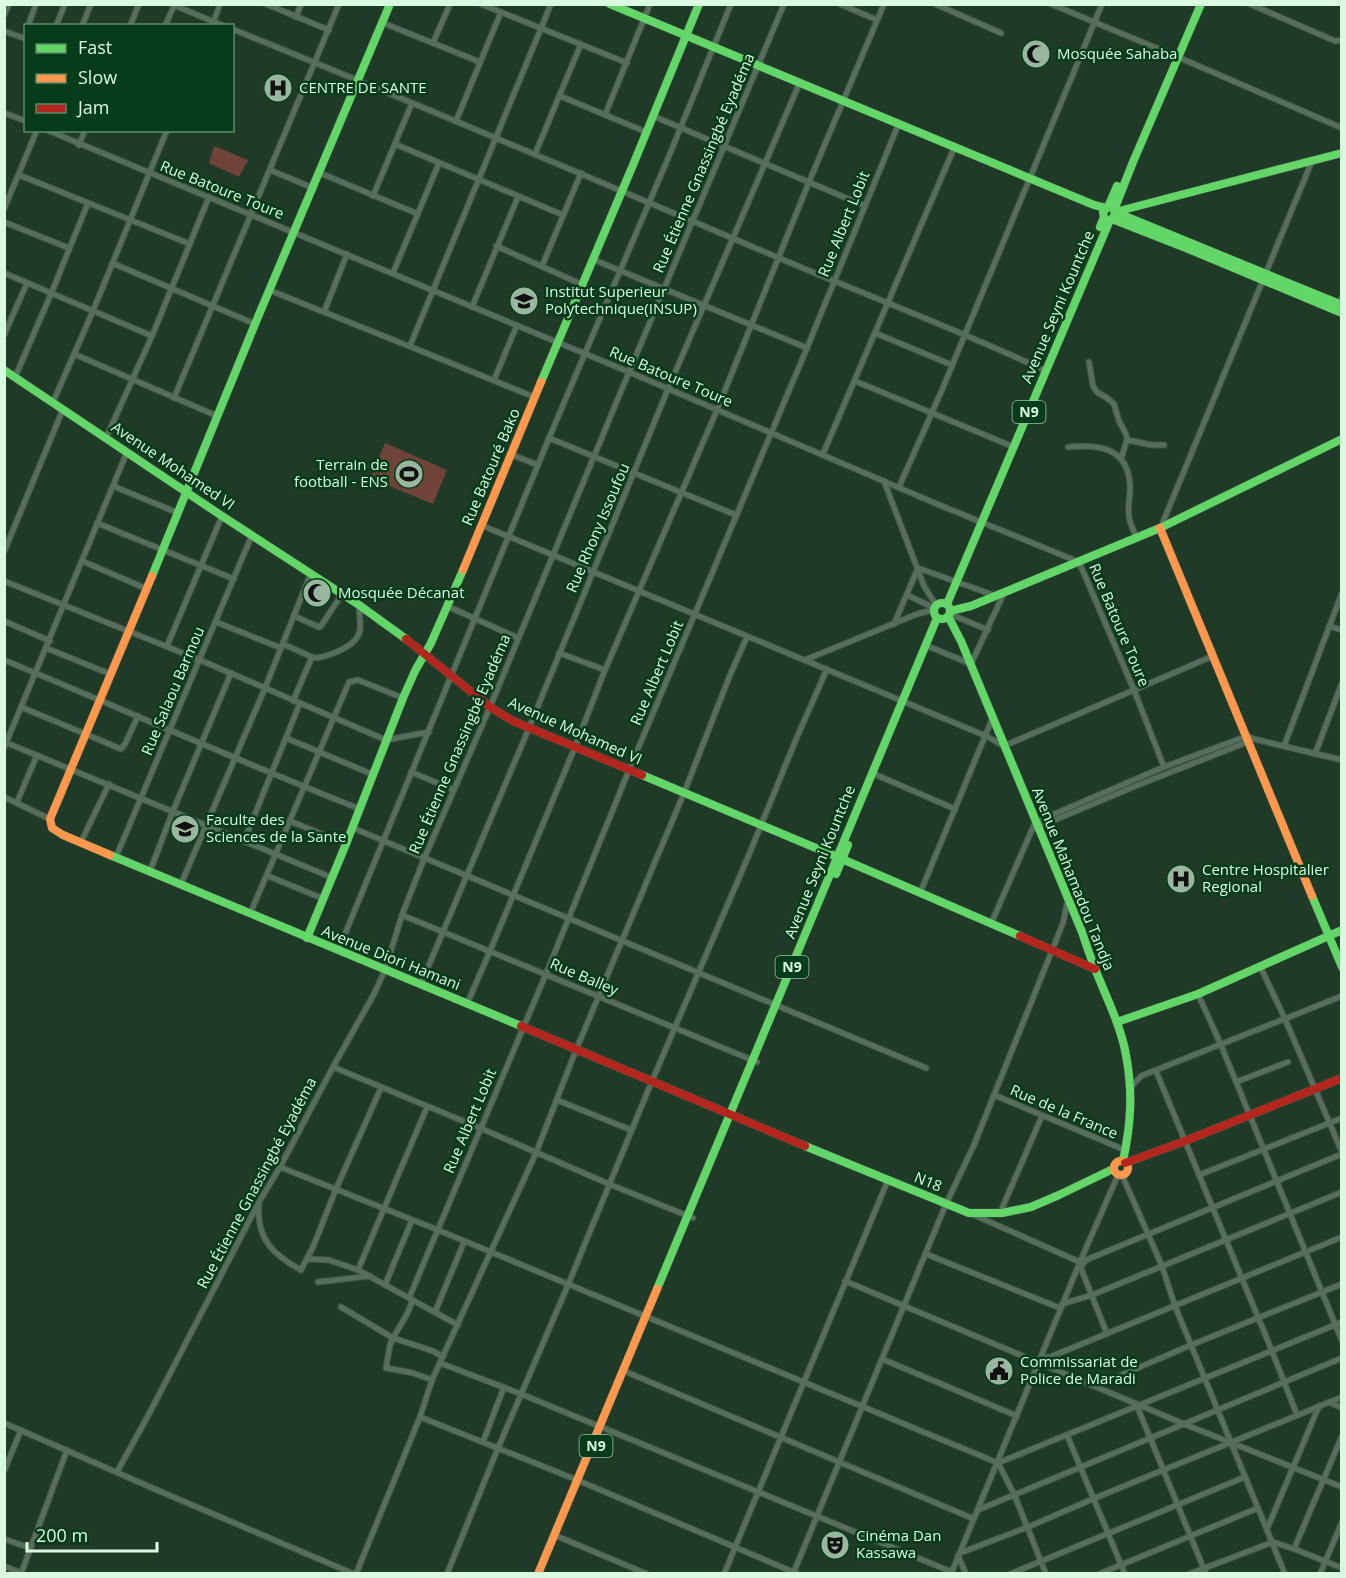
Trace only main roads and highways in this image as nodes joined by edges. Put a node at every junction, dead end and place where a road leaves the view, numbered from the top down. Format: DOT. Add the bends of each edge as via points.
graph roads {
  1 [pos="390,4"];
  2 [pos="610,4"];
  3 [pos="699,4"];
  4 [pos="1194,4"];
  5 [pos="1201,4"];
  6 [pos="686,35"];
  7 [pos="1176,56"];
  8 [pos="1341,153"];
  9 [pos="1109,213"];
  10 [pos="1340,306"];
  11 [pos="4,370"];
  12 [pos="1044,370"];
  13 [pos="1341,439"];
  14 [pos="187,492"];
  15 [pos="980,521"];
  16 [pos="1160,528"];
  17 [pos="942,611"];
  18 [pos="426,654"];
  19 [pos="839,858"];
  20 [pos="1341,930"];
  21 [pos="1328,935"];
  22 [pos="307,939"];
  23 [pos="1341,967"];
  24 [pos="1095,969"];
  25 [pos="1118,1022"];
  26 [pos="1341,1078"];
  27 [pos="733,1116"];
  28 [pos="1124,1162"];
  29 [pos="1118,1173"];
  30 [pos="579,1481"];
  31 [pos="538,1574"];
  32 [pos="543,1574"];
  1 -- 14 [label="main road"];
  2 -- 6 [label="main road"];
  3 -- 6 [label="main road, Rue Batouré Bako"];
  4 -- 7 [label="main road, Avenue Seyni Kountche / N9"];
  5 -- 7 [label="main road, Avenue Seyni Kountche / N9"];
  6 -- 9 [label="main road"];
  6 -- 18 [label="main road, Rue Batouré Bako"];
  7 -- 9 [label="main road, Avenue Seyni Kountche / N9"];
  8 -- 9 [label="main road"];
  9 -- 10 [label="main road"];
  9 -- 12 [label="main road, Avenue Seyni Kountche / N9"];
  11 -- 14 [label="main road, Avenue Mohamed VI"];
  12 -- 15 [label="main road, Avenue Seyni Kountche / N9"];
  12 -- 15 [label="main road, Avenue Seyni Kountche / N9"];
  13 -- 16 [label="main road"];
  14 -- 18 [label="main road, Avenue Mohamed VI"];
  14 -- 22 [label="main road, Avenue Diori Hamani" via="50,819 52,828"];
  15 -- 17 [label="main road, Avenue Seyni Kountche / N9"];
  16 -- 17 [label="main road" via="1000,595"];
  16 -- 21 [label="main road"];
  17 -- 19 [label="main road, Avenue Seyni Kountche / N9"];
  17 -- 24 [label="main road, Avenue Mahamadou Tandja" via="961,640"];
  18 -- 19 [label="main road, Avenue Mohamed VI" via="513,721"];
  18 -- 22 [label="main road, Rue Batouré Bako" via="403,698"];
  19 -- 24 [label="main road, Avenue Mohamed VI"];
  19 -- 27 [label="main road, Avenue Seyni Kountche / N9"];
  20 -- 21 [label="main road"];
  21 -- 23 [label="main road"];
  21 -- 25 [label="main road" via="1198,994"];
  22 -- 27 [label="main road, Avenue Diori Hamani"];
  24 -- 25 [label="main road, Avenue Mahamadou Tandja"];
  25 -- 28 [label="main road, Avenue Mahamadou Tandja" via="1130,1088"];
  26 -- 28 [label="main road, N18"];
  27 -- 29 [label="main road, N18" via="969,1213 1014,1211"];
  27 -- 30 [label="main road, Avenue Seyni Kountche / N9"];
  28 -- 29 [label="main road, N18" via="1116,1162"];
  28 -- 29 [label="main road, Avenue Mahamadou Tandja" via="1128,1170"];
  30 -- 31 [label="main road, N9"];
  30 -- 32 [label="main road, N9"];
}
